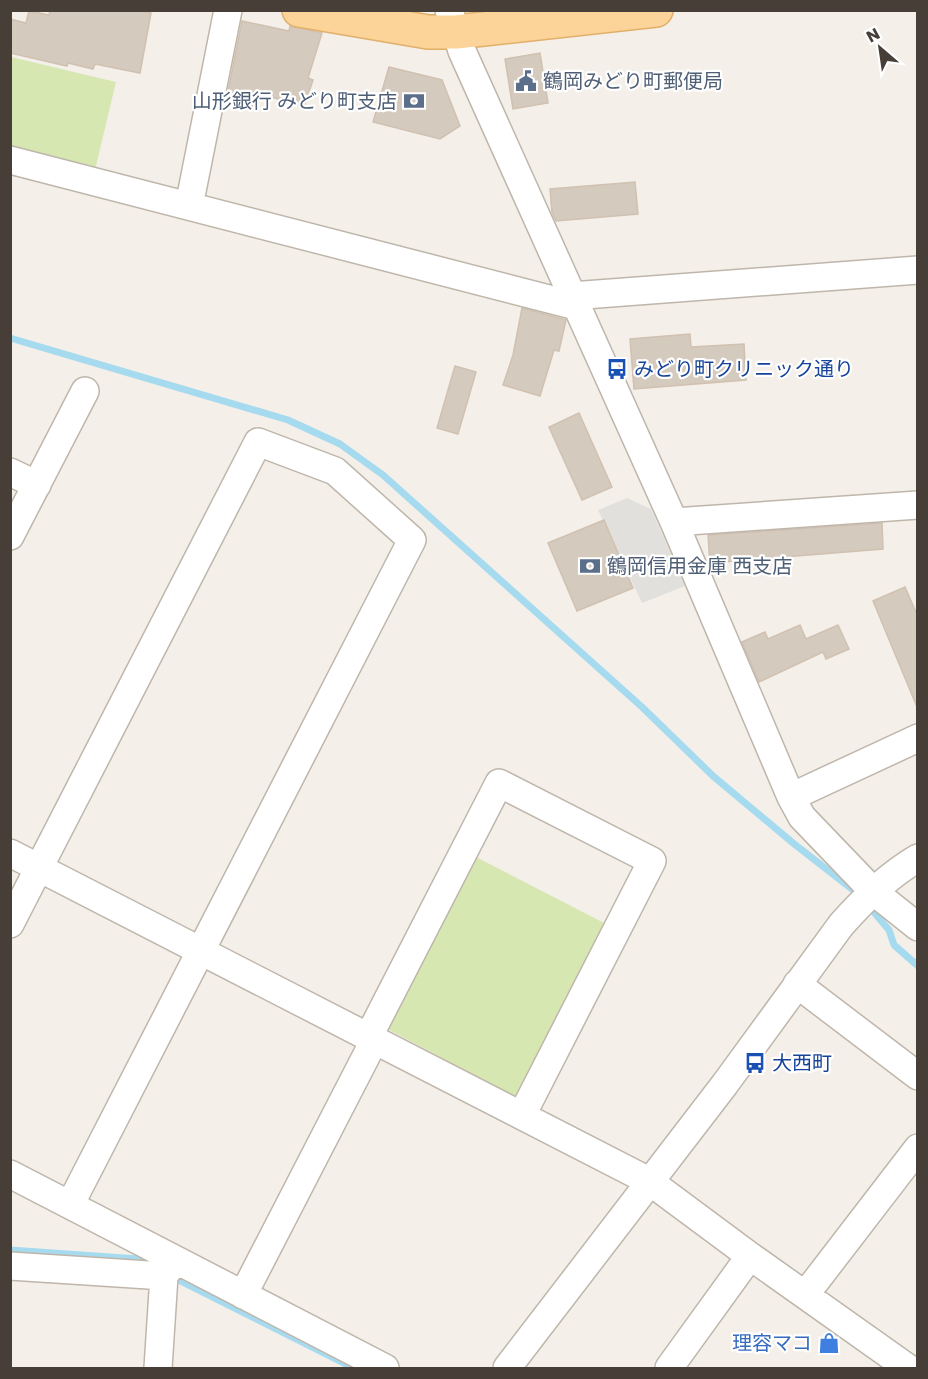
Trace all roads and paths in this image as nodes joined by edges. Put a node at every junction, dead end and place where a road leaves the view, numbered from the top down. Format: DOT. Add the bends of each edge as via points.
graph roads {
  1 [pos="228,10"];
  2 [pos="299,10"];
  3 [pos="656,10"];
  4 [pos="452,21"];
  5 [pos="10,160"];
  6 [pos="189,206"];
  7 [pos="918,270"];
  8 [pos="573,301"];
  9 [pos="85,392"];
  10 [pos="10,472"];
  11 [pos="37,485"];
  12 [pos="918,505"];
  13 [pos="674,522"];
  14 [pos="10,536"];
  15 [pos="918,738"];
  16 [pos="790,797"];
  17 [pos="10,853"];
  18 [pos="918,858"];
  19 [pos="39,867"];
  20 [pos="874,892"];
  21 [pos="10,924"];
  22 [pos="918,927"];
  23 [pos="201,951"];
  24 [pos="797,984"];
  25 [pos="372,1038"];
  26 [pos="918,1076"];
  27 [pos="522,1115"];
  28 [pos="918,1148"];
  29 [pos="10,1174"];
  30 [pos="650,1181"];
  31 [pos="70,1205"];
  32 [pos="750,1256"];
  33 [pos="10,1266"];
  34 [pos="170,1268"];
  35 [pos="243,1295"];
  36 [pos="805,1295"];
  37 [pos="158,1368"];
  38 [pos="385,1368"];
  39 [pos="507,1368"];
  40 [pos="669,1368"];
  41 [pos="908,1368"];
  1 -- 6 [label="street"];
  2 -- 4 [label="main road" via="428,32"];
  3 -- 4 [label="main road"];
  4 -- 8 [label="street"];
  5 -- 6 [label="street"];
  6 -- 8 [label="street"];
  7 -- 8 [label="street"];
  8 -- 13 [label="street"];
  9 -- 11 [label="street"];
  10 -- 11 [label="street"];
  11 -- 14 [label="street"];
  12 -- 13 [label="street"];
  13 -- 16 [label="street"];
  15 -- 16 [label="street"];
  16 -- 20 [label="street" via="802,817"];
  17 -- 19 [label="street"];
  18 -- 20 [label="street"];
  19 -- 21 [label="street"];
  19 -- 23 [label="street"];
  19 -- 23 [label="street" via="258,442 335,471 412,540"];
  20 -- 22 [label="street"];
  20 -- 24 [label="street" via="841,925"];
  23 -- 25 [label="street"];
  23 -- 31 [label="street"];
  24 -- 26 [label="street"];
  24 -- 30 [label="street"];
  25 -- 27 [label="street"];
  25 -- 27 [label="street" via="499,783 652,861"];
  25 -- 35 [label="street"];
  27 -- 30 [label="street"];
  28 -- 36 [label="street"];
  29 -- 31 [label="street"];
  30 -- 32 [label="street"];
  30 -- 39 [label="street"];
  31 -- 34 [label="street"];
  32 -- 36 [label="street"];
  32 -- 40 [label="street"];
  33 -- 34 [label="street"];
  34 -- 35 [label="street"];
  34 -- 37 [label="street"];
  35 -- 38 [label="street"];
  36 -- 41 [label="street"];
}
